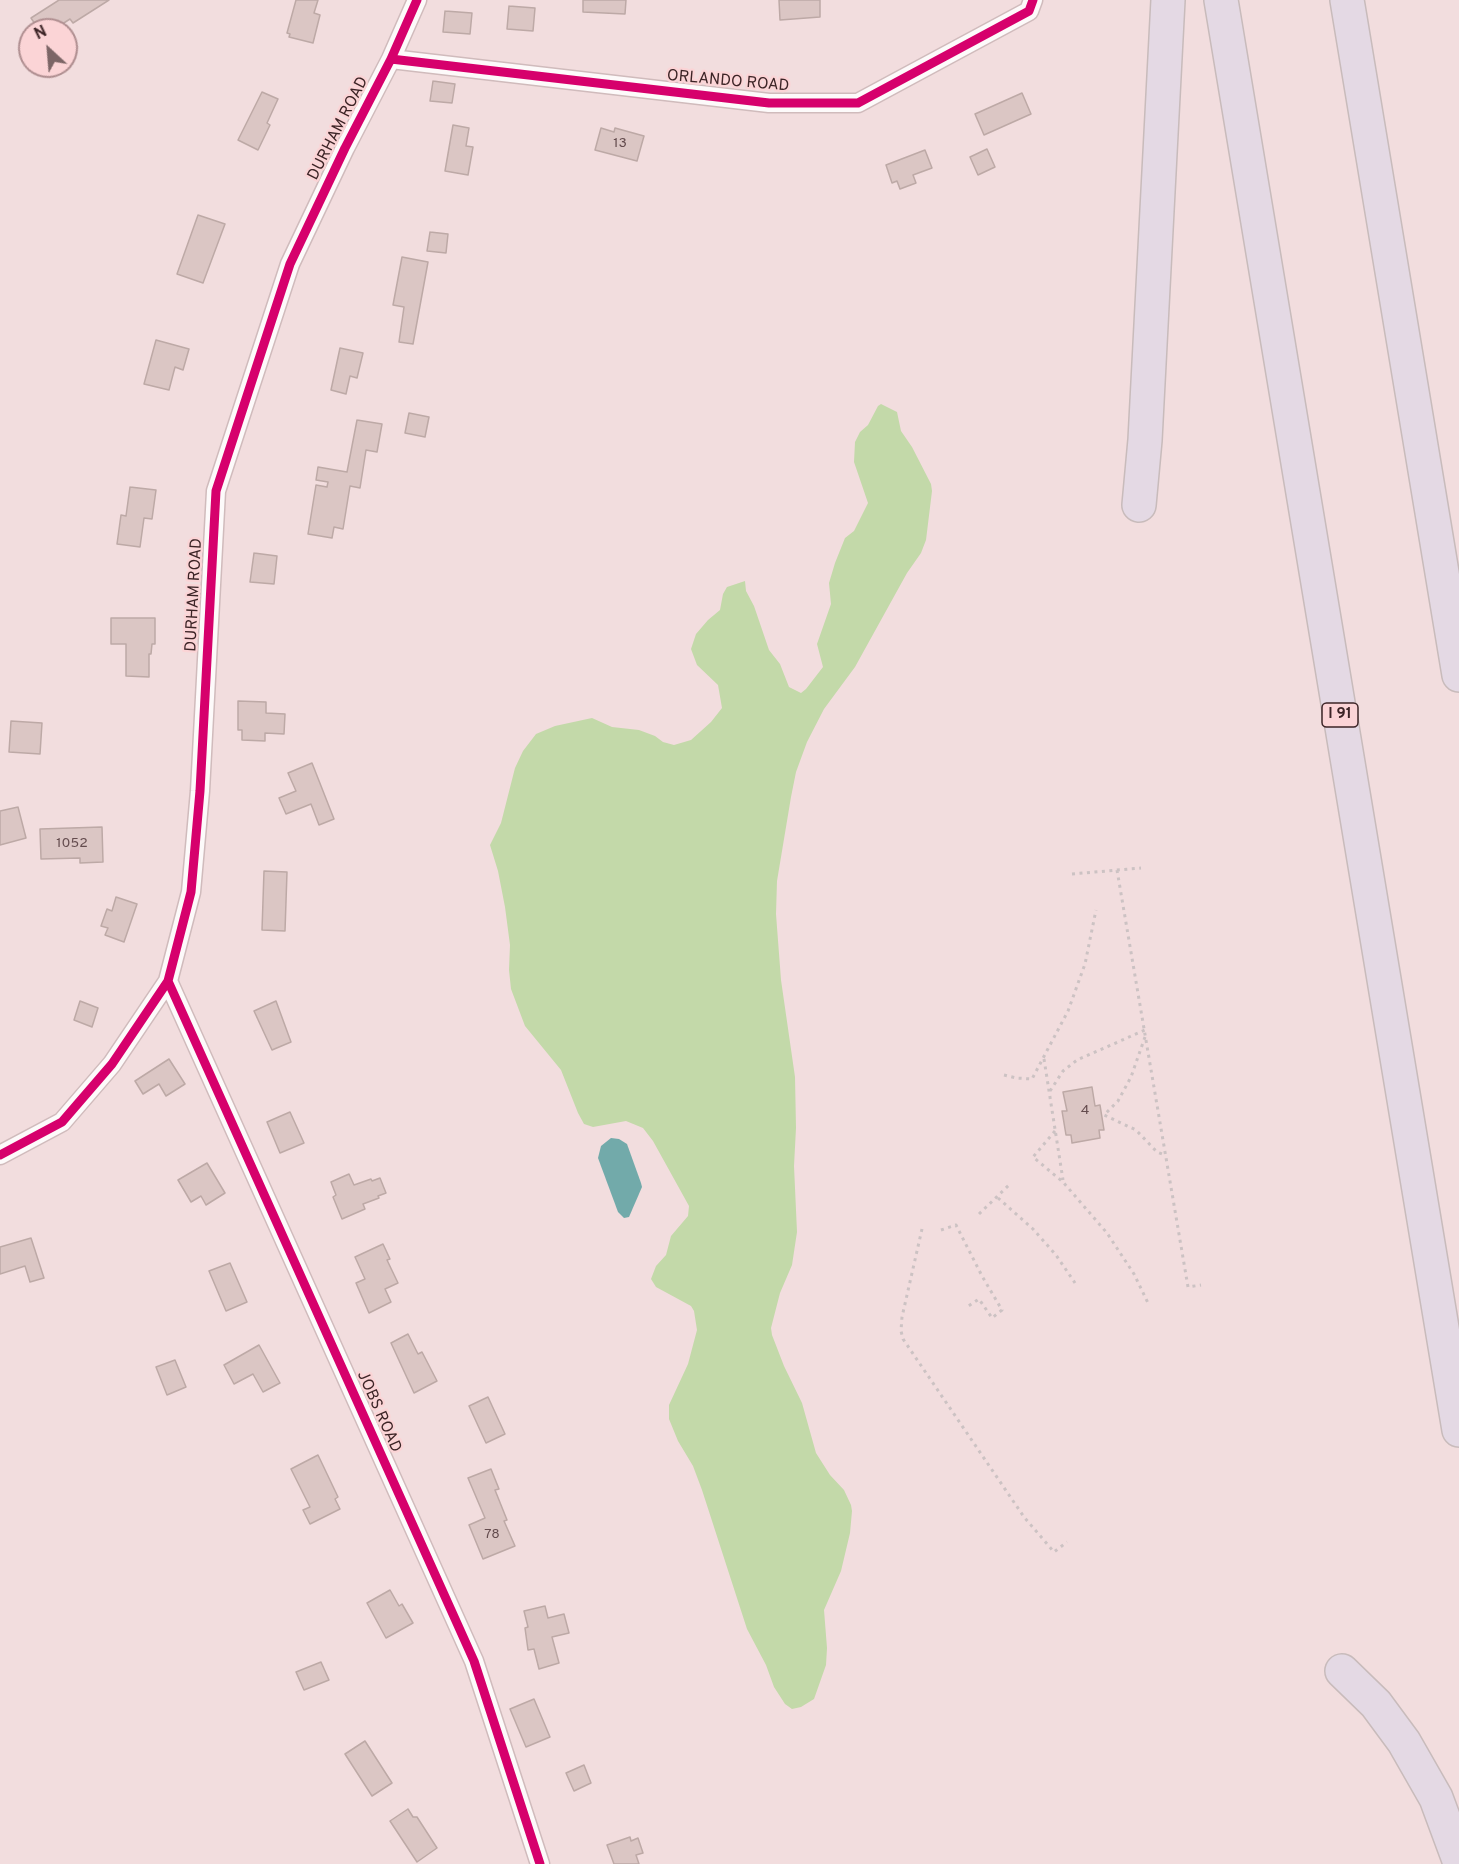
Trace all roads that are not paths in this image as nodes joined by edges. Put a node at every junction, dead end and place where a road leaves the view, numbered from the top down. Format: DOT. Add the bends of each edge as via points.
graph roads {
  1 [pos="417,0"];
  2 [pos="1033,0"];
  3 [pos="1168,0"];
  4 [pos="1221,0"];
  5 [pos="1347,0"];
  6 [pos="391,59"];
  7 [pos="1139,505"];
  8 [pos="1459,675"];
  9 [pos="168,981"];
  10 [pos="0,1155"];
  11 [pos="1459,1430"];
  12 [pos="1342,1671"];
  13 [pos="1459,1860"];
  14 [pos="540,1864"];
  1 -- 6 [label="street, DURHAM ROAD"];
  2 -- 6 [label="street, ORLANDO ROAD" via="1029,11 858,103 769,103"];
  3 -- 7 [label="highway"];
  4 -- 11 [label="highway, I 91"];
  5 -- 8 [label="highway"];
  6 -- 9 [label="street, DURHAM ROAD" via="290,264 216,491 191,892"];
  9 -- 10 [label="street, DURHAM ROAD" via="112,1064 62,1122"];
  9 -- 14 [label="street, JOBS ROAD" via="474,1661"];
  12 -- 13 [label="highway" via="1376,1704 1404,1742 1436,1798"];
}
